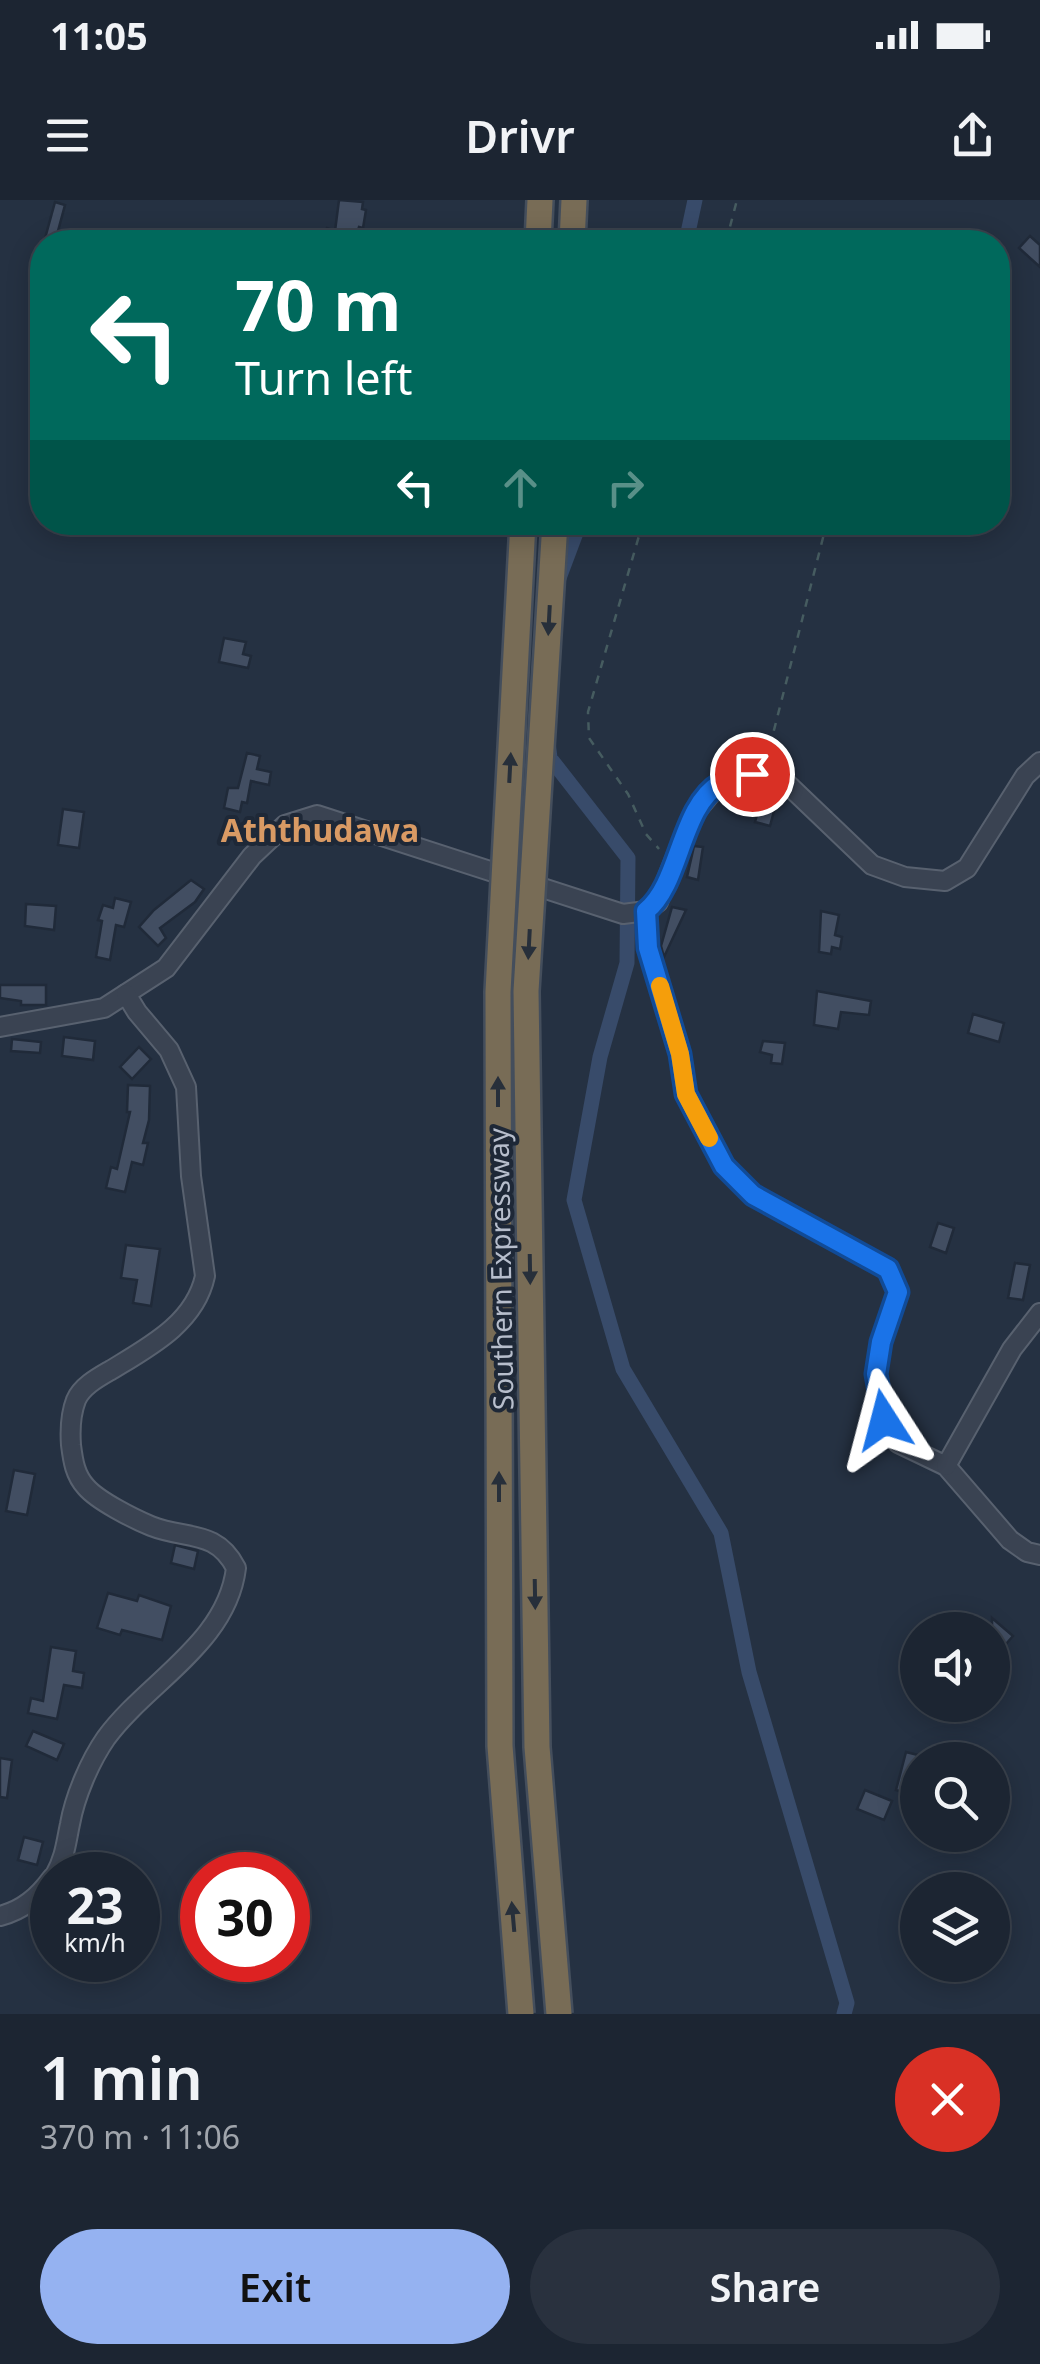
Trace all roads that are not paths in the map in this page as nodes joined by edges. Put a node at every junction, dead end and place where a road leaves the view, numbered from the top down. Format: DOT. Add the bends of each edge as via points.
graph roads {
  1 [pos="540,200"];
  2 [pos="574,200"];
  3 [pos="539,230"];
  4 [pos="573,230"];
  5 [pos="522,535"];
  6 [pos="554,535"];
  7 [pos="1040,762"];
  8 [pos="636,913"];
  9 [pos="126,994"];
  10 [pos="0,1027"];
  11 [pos="1040,1313"];
  12 [pos="946,1466"];
  13 [pos="1040,1556"];
  14 [pos="65,1852"];
  15 [pos="30,1903"];
  16 [pos="0,1916"];
  17 [pos="521,2014"];
  18 [pos="558,2014"];
  1 -- 3 [label="highway"];
  2 -- 4 [label="highway"];
  17 -- 5 [label="highway, Southern Expressway, one-way, bridge" via="500,1746 498,992"];
  6 -- 18 [label="highway, Southern Expressway, one-way, bridge" via="526,991 537,1748"];
  7 -- 8 [label="street" via="968,868 945,881 872,865 781,778 752,774 719,784 692,816 658,902"];
  8 -- 9 [label="street" via="317,815 285,825 252,856 166,968"];
  8 -- 12 [label="street" via="686,1094 724,1166 753,1195 888,1269 898,1292 876,1374 884,1420 898,1443"];
  9 -- 10 [label="street" via="104,1008"];
  9 -- 14 [label="street" via="168,1050 186,1088 206,1276 188,1315 77,1398 70,1434 74,1469 94,1496 152,1527 210,1540 236,1568 230,1600 212,1625 99,1750"];
  11 -- 12 [label="street" via="1012,1349"];
  12 -- 13 [label="street" via="1010,1540"];
  15 -- 16 [label="street"];
}
